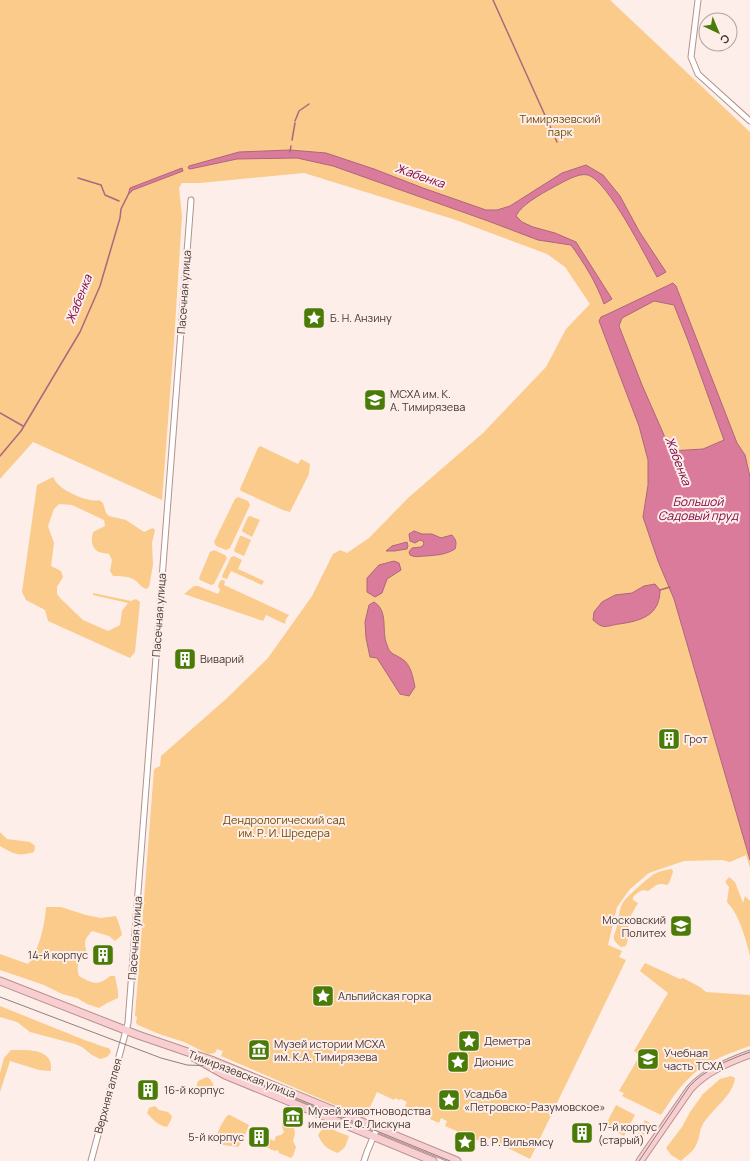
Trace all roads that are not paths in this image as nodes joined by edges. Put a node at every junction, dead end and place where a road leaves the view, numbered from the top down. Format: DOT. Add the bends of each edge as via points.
graph roads {
  1 [pos="698,0"];
  2 [pos="750,121"];
  3 [pos="191,200"];
  4 [pos="0,981"];
  5 [pos="127,1030"];
  6 [pos="183,1051"];
  7 [pos="750,1054"];
  8 [pos="377,1128"];
  9 [pos="373,1136"];
  10 [pos="90,1161"];
  11 [pos="364,1161"];
  12 [pos="433,1161"];
  13 [pos="457,1161"];
  14 [pos="640,1161"];
  1 -- 2 [label="street" via="691,57 698,74"];
  3 -- 5 [label="street, Пасечная улица"];
  4 -- 5 [label="main road, Тимирязевская улица"];
  5 -- 6 [label="main road, Тимирязевская улица"];
  5 -- 10 [label="street, Верхняя аллея"];
  6 -- 8 [label="main road, Тимирязевская улица"];
  6 -- 9 [label="main road, Тимирязевская улица" via="225,1076"];
  7 -- 14 [label="main road" via="727,1063 696,1082"];
  8 -- 9 [label="street"];
  8 -- 13 [label="main road, Тимирязевская улица"];
  9 -- 11 [label="street"];
  9 -- 12 [label="main road, Тимирязевская улица"];
}
